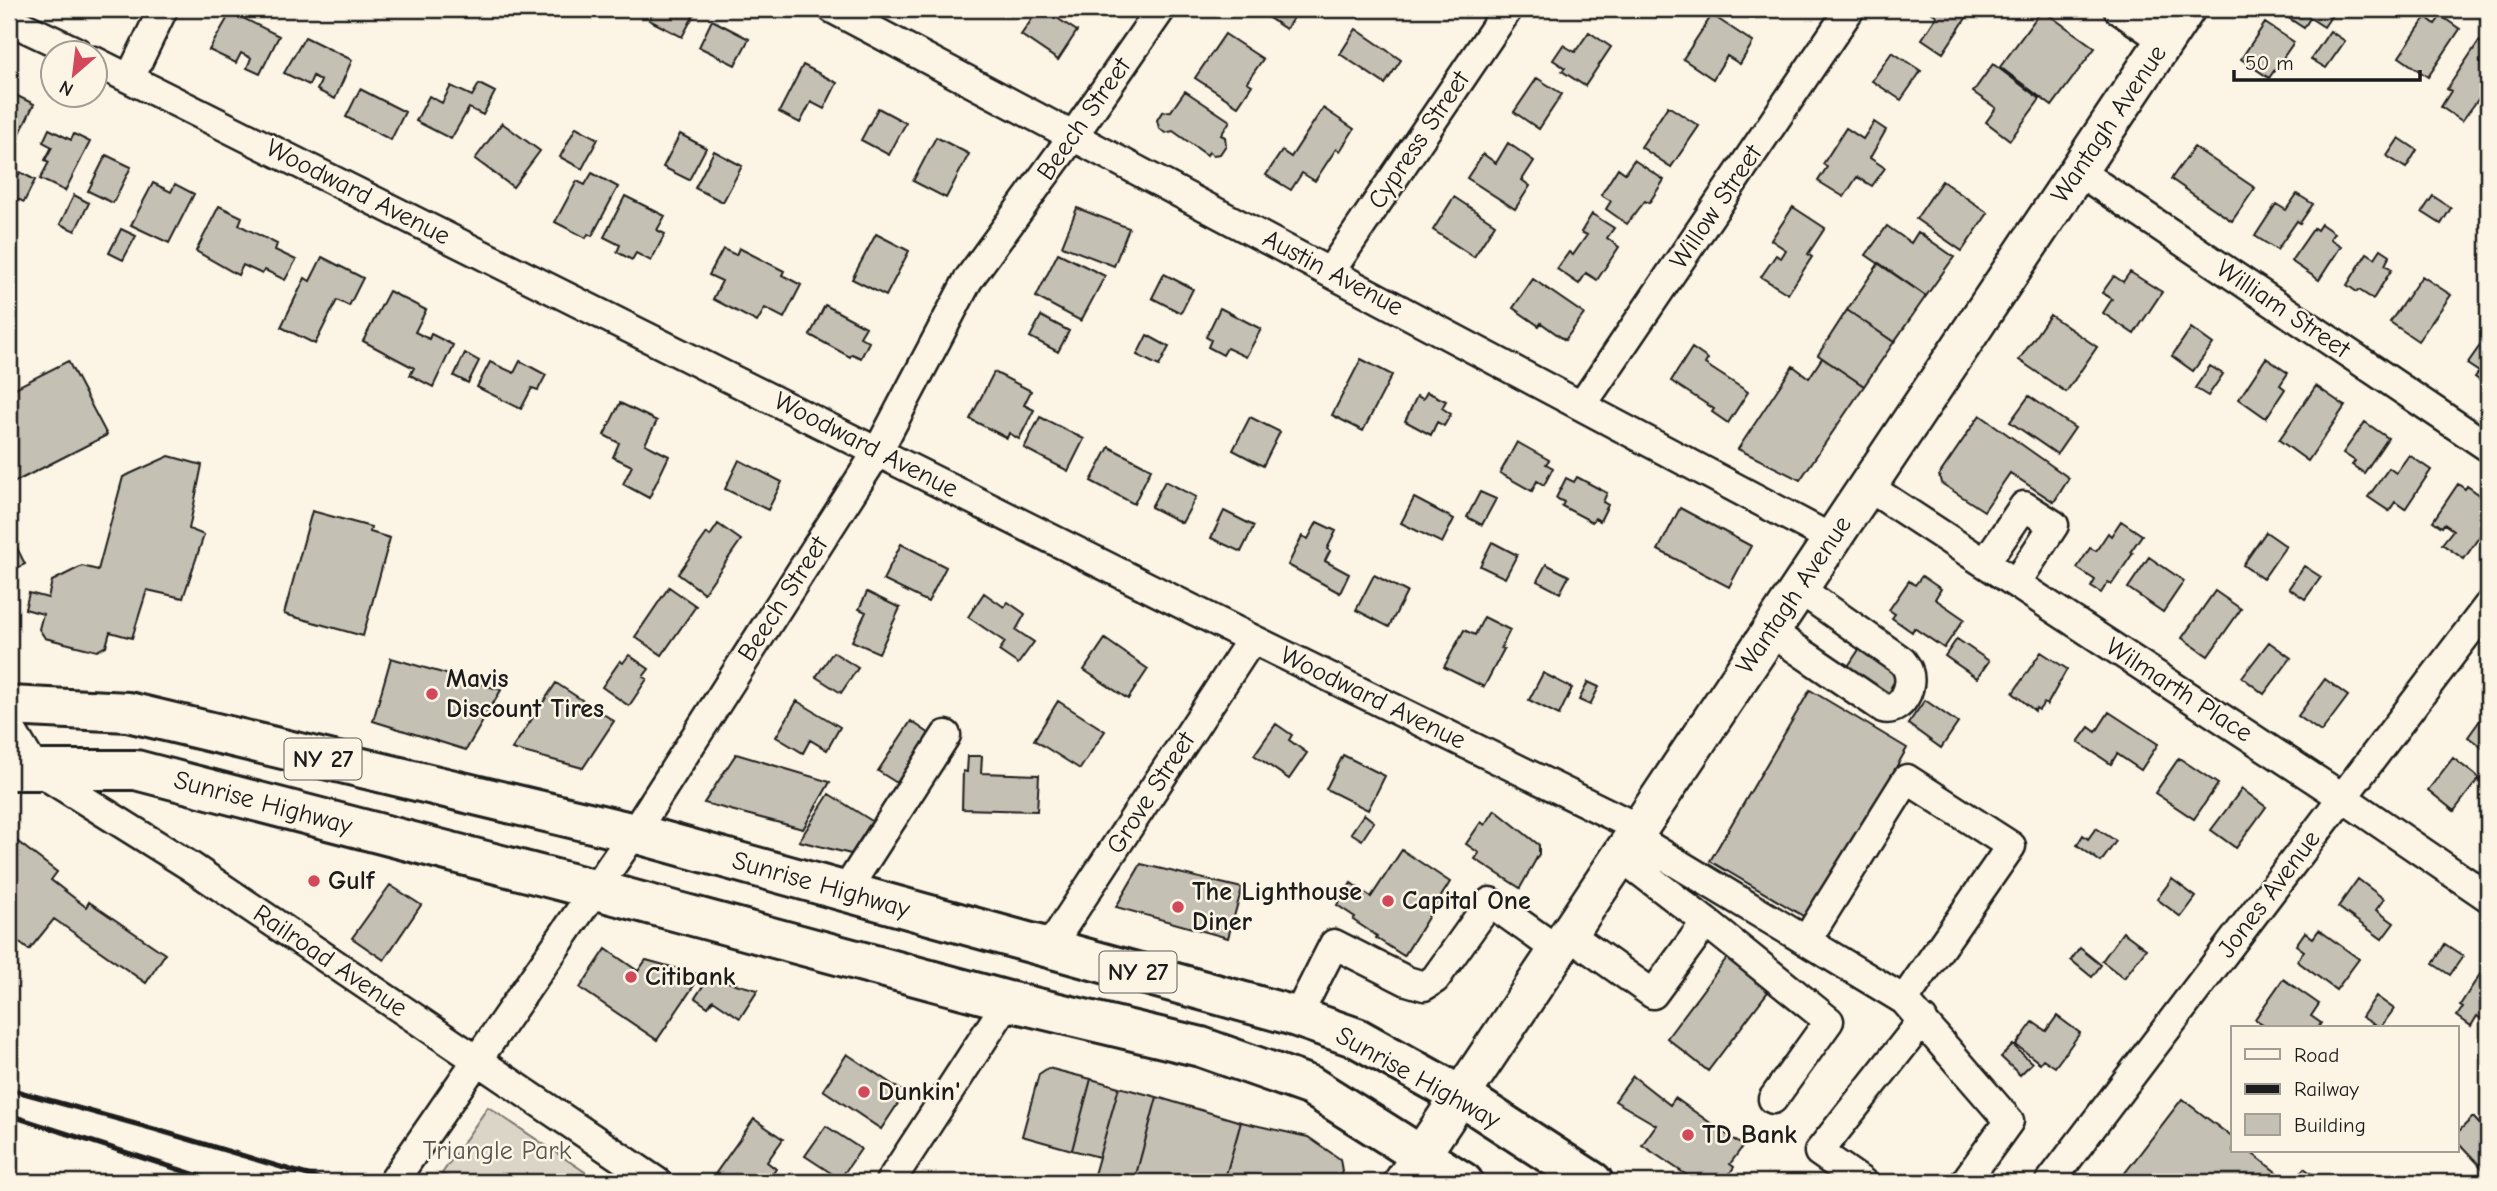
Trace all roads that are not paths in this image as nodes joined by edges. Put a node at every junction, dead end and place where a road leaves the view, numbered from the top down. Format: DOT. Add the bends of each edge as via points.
graph roads {
  1 [pos="163,9"];
  2 [pos="833,9"];
  3 [pos="1161,9"];
  4 [pos="1508,9"];
  5 [pos="1850,9"];
  6 [pos="2118,9"];
  7 [pos="2186,9"];
  8 [pos="9,20"];
  9 [pos="47,38"];
  10 [pos="2165,41"];
  11 [pos="108,68"];
  12 [pos="130,78"];
  13 [pos="1073,136"];
  14 [pos="2078,171"];
  15 [pos="1330,272"];
  16 [pos="1582,405"];
  17 [pos="2488,447"];
  18 [pos="878,452"];
  19 [pos="1867,486"];
  20 [pos="1832,539"];
  21 [pos="1985,564"];
  22 [pos="2015,583"];
  23 [pos="1798,588"];
  24 [pos="2488,606"];
  25 [pos="1770,631"];
  26 [pos="1252,639"];
  27 [pos="947,736"];
  28 [pos="15,741"];
  29 [pos="2342,797"];
  30 [pos="634,833"];
  31 [pos="1630,840"];
  32 [pos="593,889"];
  33 [pos="845,892"];
  34 [pos="2488,898"];
  35 [pos="1706,922"];
  36 [pos="1562,942"];
  37 [pos="1806,942"];
  38 [pos="1049,948"];
  39 [pos="1009,1002"];
  40 [pos="1913,1010"];
  41 [pos="1297,1017"];
  42 [pos="477,1060"];
  43 [pos="1461,1096"];
  44 [pos="1773,1099"];
  45 [pos="1413,1169"];
  46 [pos="399,1181"];
  47 [pos="657,1182"];
  48 [pos="890,1182"];
  49 [pos="1463,1182"];
  50 [pos="1593,1182"];
  51 [pos="1862,1182"];
  52 [pos="1965,1182"];
  53 [pos="2050,1182"];
  1 -- 12 [label="street"];
  2 -- 13 [label="street, Austin Avenue"];
  3 -- 13 [label="street, Beech Street"];
  4 -- 15 [label="street, Cypress Street"];
  5 -- 16 [label="street, Willow Street"];
  6 -- 10 [label="street"];
  7 -- 10 [label="main road, Wantagh Avenue"];
  8 -- 9 [label="street"];
  10 -- 14 [label="main road, Wantagh Avenue"];
  11 -- 12 [label="street, Woodward Avenue"];
  12 -- 18 [label="street, Woodward Avenue"];
  13 -- 15 [label="street, Austin Avenue"];
  13 -- 18 [label="street, Beech Street" via="968,280"];
  14 -- 17 [label="street, William Street"];
  14 -- 19 [label="main road, Wantagh Avenue"];
  15 -- 16 [label="street, Austin Avenue"];
  16 -- 20 [label="street, Austin Avenue"];
  18 -- 26 [label="street, Woodward Avenue"];
  18 -- 30 [label="street, Beech Street"];
  19 -- 20 [label="main road, Wantagh Avenue"];
  19 -- 21 [label="street, Wilmarth Place"];
  20 -- 23 [label="main road, Wantagh Avenue"];
  21 -- 22 [label="street, Wilmarth Place"];
  21 -- 22 [label="street" via="2024,506 2059,517"];
  22 -- 29 [label="street, Wilmarth Place"];
  23 -- 25 [label="main road, Wantagh Avenue"];
  23 -- 25 [label="street" via="1902,661 1910,682 1897,708 1883,708"];
  24 -- 29 [label="street, Jones Avenue"];
  25 -- 31 [label="main road, Wantagh Avenue"];
  26 -- 31 [label="street, Woodward Avenue"];
  26 -- 38 [label="street, Grove Street"];
  27 -- 33 [label="street"];
  28 -- 30 [label="highway, Sunrise Highway / NY 27" via="128,712"];
  28 -- 32 [label="highway, Sunrise Highway / NY 27"];
  28 -- 42 [label="street, Railroad Avenue"];
  29 -- 34 [label="street, Wilmarth Place"];
  29 -- 53 [label="street, Jones Avenue"];
  30 -- 32 [label="street, Beech Street"];
  30 -- 33 [label="highway, Sunrise Highway / NY 27"];
  31 -- 35 [label="street"];
  31 -- 36 [label="main road, Wantagh Avenue"];
  31 -- 37 [label="street"];
  32 -- 39 [label="highway, Sunrise Highway / NY 27"];
  32 -- 42 [label="street, Beech Street"];
  33 -- 38 [label="highway, Sunrise Highway / NY 27"];
  35 -- 36 [label="street" via="1653,994"];
  35 -- 44 [label="street" via="1829,1021"];
  36 -- 41 [label="street" via="1490,902 1435,979 1424,986 1334,944"];
  36 -- 43 [label="main road, Wantagh Avenue"];
  37 -- 40 [label="street"];
  37 -- 40 [label="street" via="1907,779 2011,846"];
  38 -- 41 [label="highway, Sunrise Highway / NY 27"];
  39 -- 45 [label="highway, Sunrise Highway / NY 27" via="1201,1047 1311,1086"];
  39 -- 48 [label="street"];
  40 -- 51 [label="street" via="1819,1152"];
  40 -- 52 [label="street" via="2009,1121"];
  41 -- 43 [label="highway, Sunrise Highway / NY 27" via="1357,1038"];
  42 -- 46 [label="street, Beech Street"];
  42 -- 47 [label="street, Railroad Avenue"];
  43 -- 45 [label="main road, Wantagh Avenue"];
  43 -- 50 [label="highway, Sunrise Highway / NY 27"];
  45 -- 49 [label="highway, Sunrise Highway / NY 27"];
}
